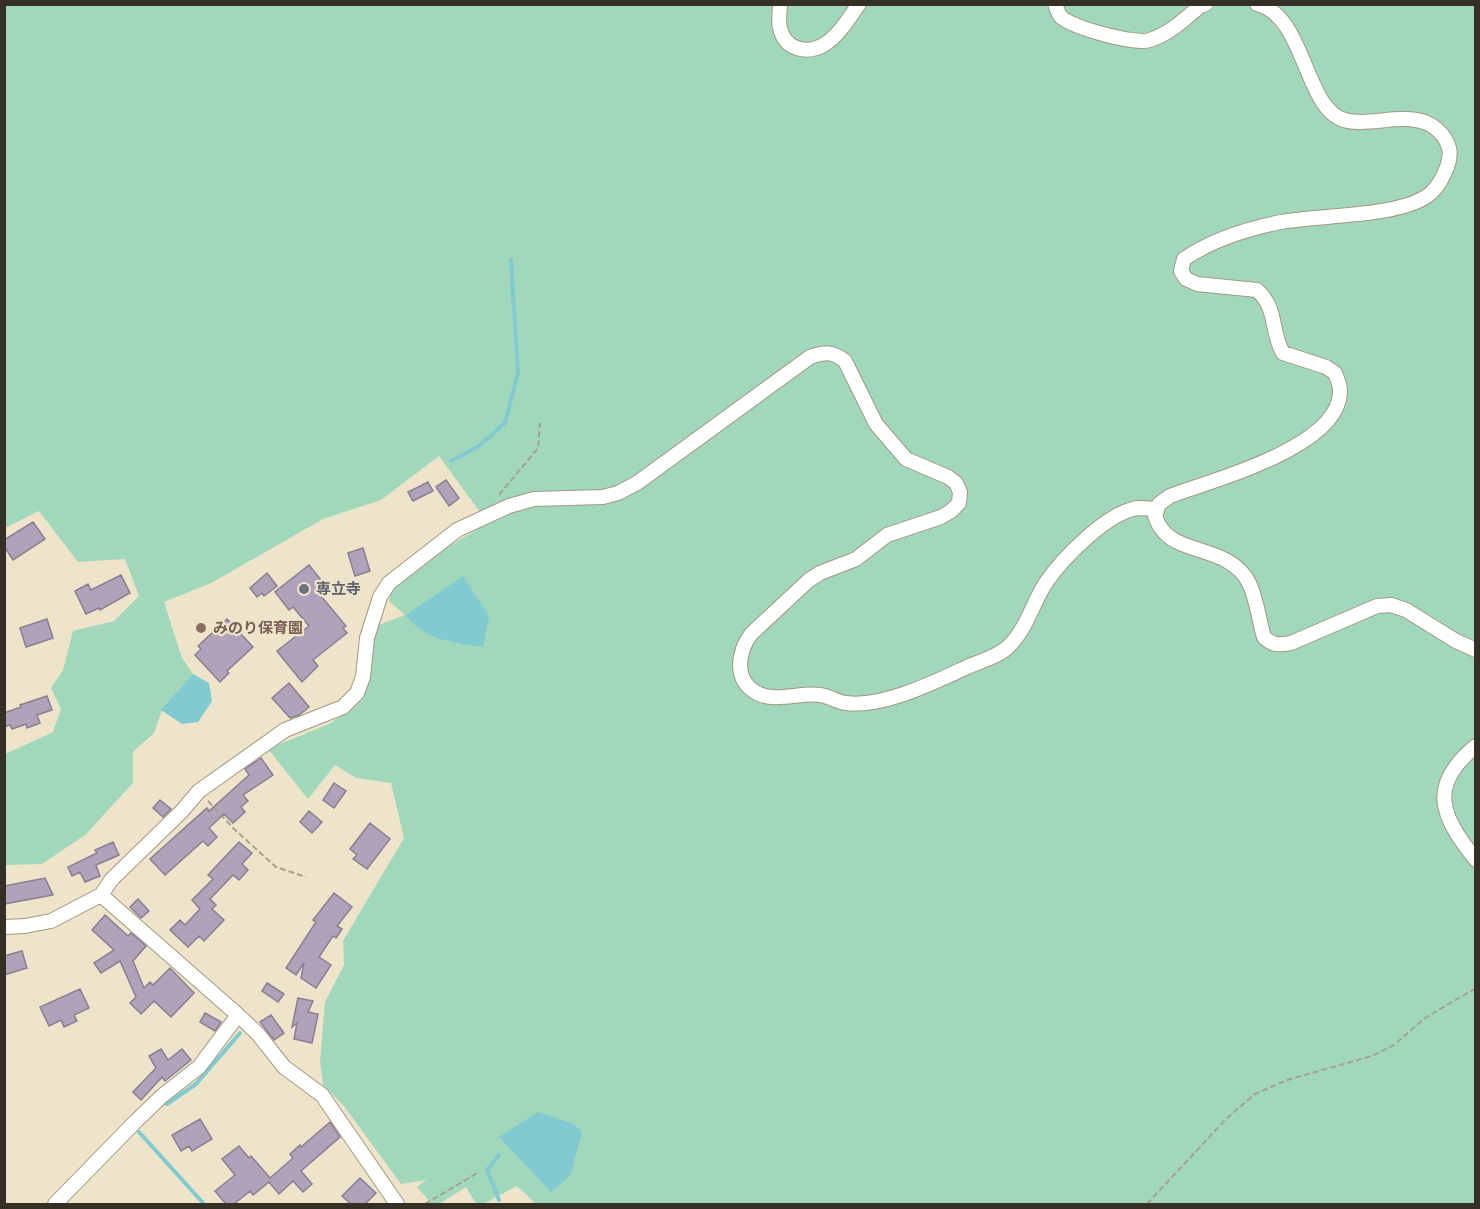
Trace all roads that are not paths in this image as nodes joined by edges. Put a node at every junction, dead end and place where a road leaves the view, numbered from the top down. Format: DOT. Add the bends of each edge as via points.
graph roads {
  1 [pos="780,4"];
  2 [pos="860,4"];
  3 [pos="1055,4"];
  4 [pos="1206,4"];
  5 [pos="1257,4"];
  6 [pos="1157,509"];
  7 [pos="1476,650"];
  8 [pos="1476,746"];
  9 [pos="1476,860"];
  10 [pos="101,895"];
  11 [pos="4,927"];
  12 [pos="238,1015"];
  13 [pos="55,1204"];
  14 [pos="397,1204"];
  1 -- 2 [label="street" via="781,34 791,47 804,50 827,42"];
  3 -- 4 [label="street" via="1061,16 1076,25 1131,42 1161,35"];
  5 -- 6 [label="street" via="1278,16 1324,106 1335,117 1347,122 1415,119 1431,124 1449,149 1447,168 1439,184 1414,202 1393,209 1282,222 1243,231 1201,247 1184,259 1181,271 1186,279 1197,284 1257,290 1270,305 1283,353 1326,367 1335,373 1340,390 1336,410 1304,442 1271,459 1170,496"];
  6 -- 7 [label="street" via="1155,516 1161,530 1174,540 1230,562 1240,571 1250,584 1264,637 1270,644 1291,643 1377,606 1391,605"];
  6 -- 10 [label="street" via="1137,508 1117,516 1068,554 1045,585 1019,635 993,656 917,689 874,702 846,703 804,693 762,696 746,684 741,670 739,658 751,634 820,573 856,559 887,535 941,517 959,503 956,483 906,459 890,442 876,424 845,361 825,352 810,357 618,493 534,499 457,530 389,583 380,597 367,638 363,677 357,693 343,707 285,730 199,791"];
  8 -- 9 [label="street" via="1460,758 1446,778 1443,797 1464,846"];
  10 -- 11 [label="street" via="51,921"];
  10 -- 12 [label="street"];
  12 -- 13 [label="street" via="200,1067 162,1096"];
  12 -- 14 [label="street" via="284,1067 322,1095"];
}
